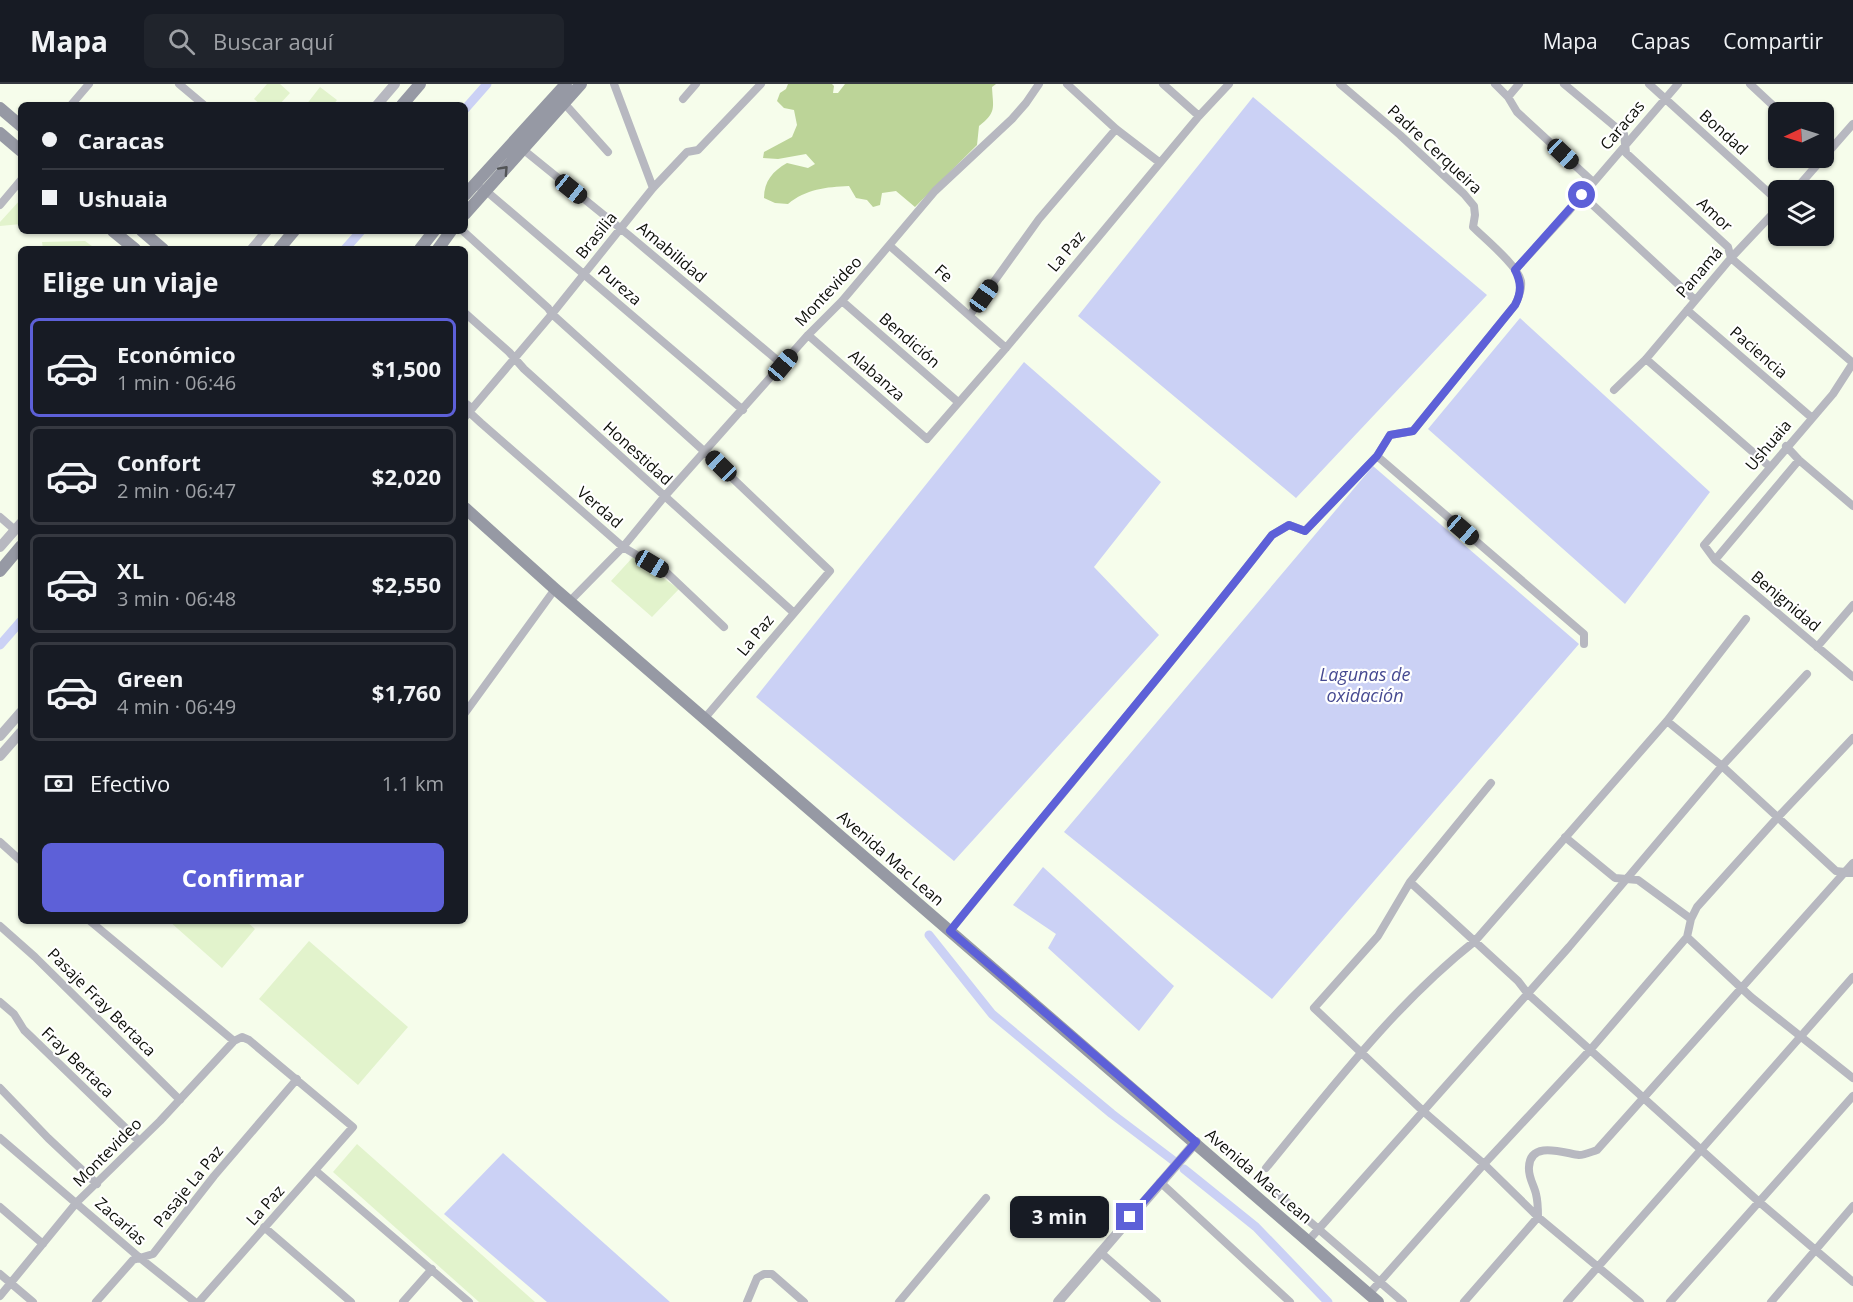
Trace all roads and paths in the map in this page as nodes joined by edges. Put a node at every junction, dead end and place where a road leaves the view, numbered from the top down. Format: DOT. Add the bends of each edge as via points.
graph roads {
  1 [pos="89,84"];
  2 [pos="179,84"];
  3 [pos="395,84"];
  4 [pos="420,84"];
  5 [pos="566,84"];
  6 [pos="581,84"];
  7 [pos="614,84"];
  8 [pos="696,84"];
  9 [pos="760,84"];
  10 [pos="1039,84"];
  11 [pos="1067,84"];
  12 [pos="1163,84"];
  13 [pos="1229,84"];
  14 [pos="1340,84"];
  15 [pos="1495,84"];
  16 [pos="1519,84"];
  17 [pos="1564,84"];
  18 [pos="1649,84"];
  19 [pos="1678,84"];
  20 [pos="1750,84"];
  21 [pos="1508,97"];
  22 [pos="1665,98"];
  23 [pos="683,99"];
  24 [pos="74,102"];
  25 [pos="200,102"];
  26 [pos="380,102"];
  27 [pos="405,102"];
  28 [pos="1769,102"];
  29 [pos="564,103"];
  30 [pos="0,108"];
  31 [pos="1198,116"];
  32 [pos="18,123"];
  33 [pos="1853,124"];
  34 [pos="1116,129"];
  35 [pos="0,133"];
  36 [pos="1626,145"];
  37 [pos="1834,145"];
  38 [pos="518,146"];
  39 [pos="18,148"];
  40 [pos="608,152"];
  41 [pos="1159,162"];
  42 [pos="1814,168"];
  43 [pos="1804,180"];
  44 [pos="1593,182"];
  45 [pos="18,184"];
  46 [pos="480,188"];
  47 [pos="653,188"];
  48 [pos="1768,192"];
  49 [pos="468,194"];
  50 [pos="1582,195"];
  51 [pos="0,205"];
  52 [pos="468,209"];
  53 [pos="1768,219"];
  54 [pos="620,229"];
  55 [pos="146,234"];
  56 [pos="264,234"];
  57 [pos="292,234"];
  58 [pos="432,234"];
  59 [pos="466,234"];
  60 [pos="160,246"];
  61 [pos="254,246"];
  62 [pos="282,246"];
  63 [pos="422,246"];
  64 [pos="890,246"];
  65 [pos="1731,258"];
  66 [pos="1515,270"];
  67 [pos="584,273"];
  68 [pos="1695,300"];
  69 [pos="842,301"];
  70 [pos="1686,310"];
  71 [pos="552,314"];
  72 [pos="970,315"];
  73 [pos="468,316"];
  74 [pos="808,335"];
  75 [pos="1006,348"];
  76 [pos="514,359"];
  77 [pos="1646,359"];
  78 [pos="1853,363"];
  79 [pos="783,365"];
  80 [pos="1614,390"];
  81 [pos="958,402"];
  82 [pos="743,410"];
  83 [pos="468,413"];
  84 [pos="468,415"];
  85 [pos="1811,417"];
  86 [pos="927,439"];
  87 [pos="1786,446"];
  88 [pos="705,452"];
  89 [pos="1377,456"];
  90 [pos="1799,460"];
  91 [pos="1770,467"];
  92 [pos="664,497"];
  93 [pos="1853,506"];
  94 [pos="468,511"];
  95 [pos="0,517"];
  96 [pos="18,526"];
  97 [pos="1704,545"];
  98 [pos="0,547"];
  99 [pos="623,547"];
  100 [pos="18,550"];
  101 [pos="1715,560"];
  102 [pos="0,571"];
  103 [pos="555,589"];
  104 [pos="570,601"];
  105 [pos="1853,605"];
  106 [pos="793,612"];
  107 [pos="1746,618"];
  108 [pos="724,627"];
  109 [pos="1584,644"];
  110 [pos="1817,647"];
  111 [pos="1807,674"];
  112 [pos="1853,677"];
  113 [pos="468,709"];
  114 [pos="18,715"];
  115 [pos="704,718"];
  116 [pos="1667,721"];
  117 [pos="18,735"];
  118 [pos="0,736"];
  119 [pos="1853,738"];
  120 [pos="0,756"];
  121 [pos="1722,766"];
  122 [pos="1491,783"];
  123 [pos="1778,817"];
  124 [pos="1565,837"];
  125 [pos="0,842"];
  126 [pos="18,858"];
  127 [pos="1853,863"];
  128 [pos="1850,872"];
  129 [pos="1627,879"];
  130 [pos="1410,882"];
  131 [pos="1691,919"];
  132 [pos="94,924"];
  133 [pos="0,926"];
  134 [pos="950,931"];
  135 [pos="1687,937"];
  136 [pos="1475,941"];
  137 [pos="1853,977"];
  138 [pos="1742,989"];
  139 [pos="1528,994"];
  140 [pos="0,1002"];
  141 [pos="1800,1036"];
  142 [pos="238,1039"];
  143 [pos="1591,1049"];
  144 [pos="1361,1053"];
  145 [pos="1853,1078"];
  146 [pos="297,1080"];
  147 [pos="0,1088"];
  148 [pos="1853,1096"];
  149 [pos="1643,1097"];
  150 [pos="180,1100"];
  151 [pos="1424,1112"];
  152 [pos="0,1138"];
  153 [pos="139,1141"];
  154 [pos="1196,1142"];
  155 [pos="1701,1150"];
  156 [pos="1484,1164"];
  157 [pos="1266,1168"];
  158 [pos="316,1171"];
  159 [pos="1160,1182"];
  160 [pos="97,1184"];
  161 [pos="1272,1189"];
  162 [pos="986,1198"];
  163 [pos="1758,1201"];
  164 [pos="77,1202"];
  165 [pos="1853,1206"];
  166 [pos="0,1207"];
  167 [pos="1538,1217"];
  168 [pos="264,1227"];
  169 [pos="1319,1229"];
  170 [pos="1308,1241"];
  171 [pos="43,1244"];
  172 [pos="1815,1249"];
  173 [pos="1100,1252"];
  174 [pos="140,1258"];
  175 [pos="1598,1268"];
  176 [pos="432,1269"];
  177 [pos="0,1274"];
  178 [pos="1379,1281"];
  179 [pos="1853,1282"];
  180 [pos="10,1283"];
  181 [pos="0,1296"];
  182 [pos="1373,1298"];
  183 [pos="33,1302"];
  184 [pos="96,1302"];
  185 [pos="195,1302"];
  186 [pos="199,1302"];
  187 [pos="351,1302"];
  188 [pos="403,1302"];
  189 [pos="469,1302"];
  190 [pos="747,1302"];
  191 [pos="804,1302"];
  192 [pos="899,1302"];
  193 [pos="1058,1302"];
  194 [pos="1157,1302"];
  195 [pos="1290,1302"];
  196 [pos="1403,1302"];
  197 [pos="1464,1302"];
  198 [pos="1567,1302"];
  199 [pos="1640,1302"];
  200 [pos="1670,1302"];
  201 [pos="1770,1302"];
  1 -- 24 [label="street"];
  2 -- 25 [label="street"];
  3 -- 26 [label="street"];
  4 -- 27 [label="main road"];
  5 -- 38 [label="main road"];
  6 -- 29 [label="main road"];
  7 -- 47 [label="street"];
  8 -- 23 [label="street"];
  9 -- 47 [label="street, Brasilia" via="698,150 687,152"];
  10 -- 64 [label="street, Montevideo" via="1012,119 935,191"];
  11 -- 34 [label="street"];
  12 -- 31 [label="street"];
  13 -- 31 [label="street, La Paz"];
  14 -- 66 [label="street, Padre Cerqueira" via="1464,194 1474,206 1473,227"];
  15 -- 21 [label="street"];
  16 -- 21 [label="street"];
  17 -- 36 [label="street, Amor" via="1624,134"];
  18 -- 22 [label="street, Bondad"];
  19 -- 22 [label="street, Caracas"];
  20 -- 28 [label="street"];
  21 -- 44 [label="street" via="1517,112"];
  22 -- 36 [label="street, Caracas"];
  22 -- 48 [label="street, Bondad"];
  29 -- 38 [label="main road"];
  29 -- 40 [label="street"];
  30 -- 32 [label="main road"];
  31 -- 41 [label="street, La Paz"];
  33 -- 37 [label="street"];
  34 -- 41 [label="street"];
  34 -- 72 [label="street" via="1039,219"];
  35 -- 39 [label="main road"];
  36 -- 44 [label="street, Caracas"];
  36 -- 65 [label="street, Amor" via="1626,153 1728,247"];
  38 -- 46 [label="main road"];
  38 -- 54 [label="street, Amabilidad"];
  41 -- 75 [label="street, La Paz"];
  42 -- 43 [label="street"];
  44 -- 50 [label="street, Caracas"];
  45 -- 51 [label="street"];
  46 -- 49 [label="main road"];
  46 -- 52 [label="main road"];
  46 -- 67 [label="street, Pureza"];
  47 -- 54 [label="street, Brasilia"];
  50 -- 66 [label="street, Caracas"];
  50 -- 68 [label="street"];
  53 -- 65 [label="street, Panamá"];
  54 -- 67 [label="street, Brasilia"];
  54 -- 79 [label="street, Amabilidad"];
  55 -- 60 [label="main road"];
  56 -- 61 [label="street"];
  57 -- 62 [label="main road"];
  58 -- 63 [label="main road"];
  59 -- 71 [label="street"];
  64 -- 69 [label="street, Montevideo"];
  64 -- 72 [label="street, Fe"];
  65 -- 68 [label="street, Panamá"];
  65 -- 78 [label="street, Amor"];
  66 -- 89 [label="street" via="1521,282 1518,300 1413,431 1390,435"];
  67 -- 71 [label="street, Brasilia"];
  67 -- 82 [label="street, Pureza"];
  68 -- 70 [label="street, Panamá"];
  69 -- 74 [label="street, Montevideo"];
  69 -- 81 [label="street, Bendición"];
  70 -- 77 [label="street, Panamá"];
  70 -- 85 [label="street, Paciencia"];
  71 -- 76 [label="street, Brasilia"];
  71 -- 88 [label="street"];
  72 -- 75 [label="street, Fe"];
  73 -- 76 [label="street, Honestidad"];
  74 -- 79 [label="street, Montevideo"];
  74 -- 86 [label="street, Alabanza"];
  75 -- 81 [label="street, La Paz"];
  76 -- 83 [label="street, Brasilia"];
  76 -- 92 [label="street, Honestidad"];
  77 -- 80 [label="street, Panamá"];
  77 -- 91 [label="street"];
  78 -- 85 [label="street, Ushuaia" via="1833,394"];
  79 -- 82 [label="street, Montevideo"];
  81 -- 86 [label="street, La Paz"];
  82 -- 88 [label="street, Montevideo"];
  84 -- 99 [label="street, Verdad"];
  85 -- 87 [label="street, Ushuaia"];
  87 -- 90 [label="street"];
  87 -- 91 [label="street, Ushuaia"];
  88 -- 92 [label="street, Montevideo"];
  88 -- 106 [label="street, La Paz" via="830,571"];
  89 -- 109 [label="street" via="1584,634"];
  89 -- 134 [label="street" via="1305,531 1289,525 1272,535"];
  90 -- 93 [label="street"];
  90 -- 101 [label="street"];
  91 -- 97 [label="street, Ushuaia"];
  92 -- 99 [label="street, Montevideo"];
  92 -- 106 [label="street, Honestidad"];
  94 -- 103 [label="main road, Avenida Mac Lean"];
  95 -- 96 [label="street"];
  96 -- 98 [label="street"];
  97 -- 101 [label="street, Benignidad"];
  99 -- 104 [label="street, Montevideo"];
  99 -- 108 [label="street, Verdad" via="667,573"];
  100 -- 102 [label="main road"];
  101 -- 110 [label="street, Benignidad"];
  103 -- 104 [label="main road, Avenida Mac Lean"];
  103 -- 113 [label="street"];
  104 -- 115 [label="main road, Avenida Mac Lean"];
  105 -- 110 [label="street"];
  106 -- 115 [label="street, La Paz"];
  107 -- 116 [label="street"];
  110 -- 112 [label="street, Benignidad"];
  111 -- 121 [label="street"];
  114 -- 118 [label="street"];
  115 -- 134 [label="main road, Avenida Mac Lean"];
  116 -- 121 [label="street"];
  116 -- 124 [label="street"];
  117 -- 120 [label="street"];
  119 -- 123 [label="street"];
  121 -- 123 [label="street"];
  121 -- 129 [label="street"];
  122 -- 130 [label="street"];
  123 -- 128 [label="street" via="1836,871"];
  123 -- 131 [label="street" via="1697,907"];
  124 -- 129 [label="street" via="1615,878"];
  124 -- 136 [label="street"];
  125 -- 126 [label="street"];
  127 -- 128 [label="street"];
  128 -- 138 [label="street"];
  129 -- 131 [label="street" via="1638,880"];
  129 -- 139 [label="street"];
  130 -- 136 [label="street"];
  130 -- 144 [label="street" via="1378,936 1314,1008"];
  131 -- 135 [label="street"];
  132 -- 142 [label="street"];
  133 -- 150 [label="street, Pasaje Fray Bertaca"];
  134 -- 154 [label="main road, Avenida Mac Lean"];
  135 -- 138 [label="street"];
  135 -- 143 [label="street"];
  136 -- 139 [label="street"];
  136 -- 144 [label="street" via="1444,966"];
  137 -- 141 [label="street"];
  138 -- 141 [label="street"];
  138 -- 149 [label="street"];
  139 -- 143 [label="street"];
  139 -- 151 [label="street"];
  140 -- 153 [label="street, Fray Bertaca"];
  141 -- 145 [label="street"];
  141 -- 155 [label="street"];
  142 -- 146 [label="street" via="249,1040"];
  142 -- 150 [label="street, Montevideo"];
  143 -- 149 [label="street"];
  143 -- 156 [label="street"];
  144 -- 151 [label="street"];
  144 -- 157 [label="street"];
  146 -- 158 [label="street, La Paz" via="353,1127"];
  146 -- 174 [label="street, Pasaje La Paz" via="153,1254"];
  147 -- 160 [label="street"];
  148 -- 163 [label="street"];
  149 -- 155 [label="street"];
  149 -- 167 [label="street" via="1597,1150 1579,1155 1558,1149 1541,1151 1531,1158 1529,1174"];
  150 -- 153 [label="street, Montevideo"];
  151 -- 156 [label="street"];
  151 -- 169 [label="street"];
  152 -- 164 [label="street, Zacarías"];
  153 -- 160 [label="street, Montevideo"];
  154 -- 159 [label="street"];
  154 -- 170 [label="main road, Avenida Mac Lean"];
  155 -- 163 [label="street"];
  155 -- 175 [label="street"];
  156 -- 167 [label="street"];
  156 -- 178 [label="street"];
  158 -- 168 [label="street, La Paz"];
  158 -- 176 [label="street"];
  159 -- 173 [label="street"];
  159 -- 195 [label="street"];
  160 -- 164 [label="street, Montevideo"];
  161 -- 169 [label="street"];
  162 -- 192 [label="street"];
  163 -- 172 [label="street"];
  163 -- 200 [label="street"];
  164 -- 171 [label="street, Montevideo"];
  164 -- 174 [label="street, Zacarías"];
  165 -- 172 [label="street"];
  166 -- 171 [label="street"];
  167 -- 175 [label="street"];
  167 -- 197 [label="street"];
  168 -- 186 [label="street, La Paz"];
  168 -- 187 [label="street"];
  169 -- 170 [label="street"];
  169 -- 178 [label="street"];
  170 -- 182 [label="main road, Avenida Mac Lean"];
  171 -- 180 [label="street, Montevideo"];
  172 -- 179 [label="street"];
  172 -- 201 [label="street"];
  173 -- 193 [label="street"];
  173 -- 194 [label="street"];
  174 -- 184 [label="street, Pasaje La Paz" via="133,1260"];
  174 -- 185 [label="street, Zacarías"];
  175 -- 198 [label="street"];
  175 -- 199 [label="street"];
  176 -- 188 [label="street"];
  176 -- 189 [label="street"];
  177 -- 180 [label="street"];
  178 -- 182 [label="street"];
  178 -- 196 [label="street"];
  180 -- 181 [label="street, Montevideo"];
  180 -- 183 [label="street"];
  190 -- 191 [label="street" via="757,1278 772,1274"];
}
